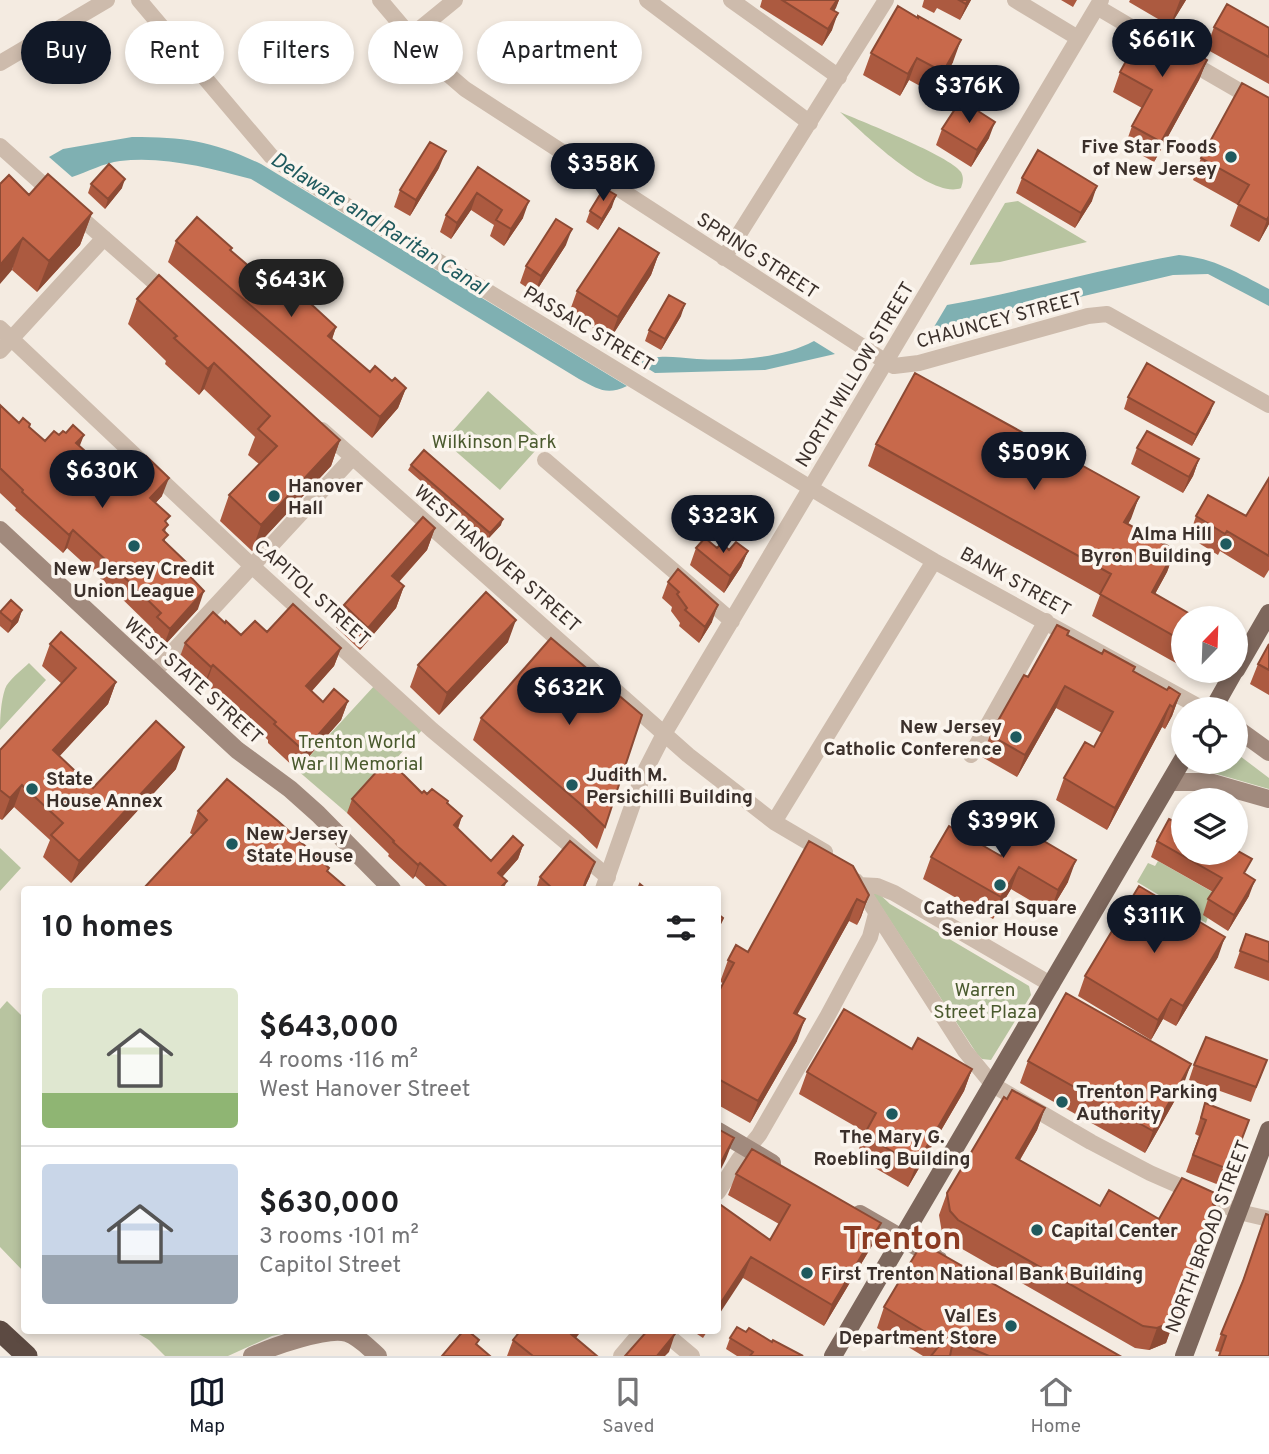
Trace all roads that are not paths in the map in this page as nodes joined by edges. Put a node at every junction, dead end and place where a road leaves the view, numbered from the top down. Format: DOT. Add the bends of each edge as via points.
graph roads {
  1 [pos="107,0"];
  2 [pos="139,0"];
  3 [pos="380,0"];
  4 [pos="455,0"];
  5 [pos="647,0"];
  6 [pos="731,0"];
  7 [pos="886,0"];
  8 [pos="1014,0"];
  9 [pos="1099,4"];
  10 [pos="398,21"];
  11 [pos="429,21"];
  12 [pos="1078,38"];
  13 [pos="0,63"];
  14 [pos="839,77"];
  15 [pos="459,84"];
  16 [pos="1269,108"];
  17 [pos="810,123"];
  18 [pos="0,145"];
  19 [pos="104,238"];
  20 [pos="724,258"];
  21 [pos="186,310"];
  22 [pos="6,333"];
  23 [pos="0,351"];
  24 [pos="886,362"];
  25 [pos="1269,405"];
  26 [pos="306,416"];
  27 [pos="353,457"];
  28 [pos="545,460"];
  29 [pos="810,488"];
  30 [pos="0,530"];
  31 [pos="934,561"];
  32 [pos="253,566"];
  33 [pos="1269,614"];
  34 [pos="732,621"];
  35 [pos="1046,621"];
  36 [pos="1248,650"];
  37 [pos="153,673"];
  38 [pos="1182,697"];
  39 [pos="664,734"];
  40 [pos="1248,737"];
  41 [pos="1269,752"];
  42 [pos="971,755"];
  43 [pos="1175,774"];
  44 [pos="1170,782"];
  45 [pos="1269,799"];
  46 [pos="774,822"];
  47 [pos="606,883"];
  48 [pos="858,884"];
  49 [pos="389,886"];
  50 [pos="876,914"];
  51 [pos="1052,985"];
  52 [pos="993,1085"];
  53 [pos="1269,1130"];
  54 [pos="721,1133"];
  55 [pos="748,1149"];
  56 [pos="793,1175"];
  57 [pos="721,1187"];
  58 [pos="841,1203"];
  59 [pos="1240,1212"];
  60 [pos="1269,1219"];
  61 [pos="903,1238"];
  62 [pos="954,1268"];
  63 [pos="0,1331"];
  64 [pos="327,1334"];
  65 [pos="351,1334"];
  66 [pos="640,1334"];
  67 [pos="666,1334"];
  68 [pos="27,1356"];
  69 [pos="252,1356"];
  70 [pos="378,1356"];
  71 [pos="621,1356"];
  72 [pos="692,1356"];
  73 [pos="833,1356"];
  74 [pos="1184,1356"];
  1 -- 13 [label="street"];
  2 -- 29 [label="street, PASSAIC STREET" via="284,166"];
  3 -- 10 [label="street, SPRING STREET"];
  4 -- 11 [label="street"];
  5 -- 17 [label="street"];
  6 -- 14 [label="street"];
  7 -- 14 [label="street"];
  8 -- 12 [label="street"];
  9 -- 12 [label="street, NORTH WILLOW STREET"];
  9 -- 16 [label="street"];
  12 -- 24 [label="street, NORTH WILLOW STREET"];
  14 -- 17 [label="street"];
  15 -- 20 [label="street, SPRING STREET"];
  17 -- 20 [label="street"];
  18 -- 19 [label="street"];
  19 -- 21 [label="street"];
  19 -- 22 [label="street"];
  20 -- 24 [label="street, SPRING STREET"];
  22 -- 23 [label="street"];
  22 -- 32 [label="street, CAPITOL STREET"];
  24 -- 25 [label="street, CHAUNCEY STREET" via="894,366 919,363 1107,314"];
  24 -- 29 [label="street, NORTH WILLOW STREET"];
  26 -- 27 [label="street, WEST HANOVER STREET"];
  27 -- 32 [label="street"];
  27 -- 39 [label="street, WEST HANOVER STREET"];
  28 -- 34 [label="street"];
  29 -- 31 [label="street, BANK STREET"];
  29 -- 34 [label="street, NORTH WILLOW STREET"];
  30 -- 37 [label="street, WEST STATE STREET"];
  31 -- 35 [label="street, BANK STREET"];
  31 -- 46 [label="street"];
  32 -- 37 [label="street"];
  32 -- 47 [label="street, CAPITOL STREET"];
  33 -- 36 [label="main road"];
  34 -- 39 [label="street, NORTH WILLOW STREET"];
  35 -- 38 [label="street, BANK STREET"];
  35 -- 42 [label="street"];
  37 -- 49 [label="street, WEST STATE STREET" via="237,750 309,805"];
  39 -- 46 [label="street, WEST HANOVER STREET"];
  39 -- 47 [label="street, NORTH WILLOW STREET" via="643,775"];
  40 -- 41 [label="street"];
  43 -- 44 [label="main road"];
  44 -- 45 [label="street" via="1209,782"];
  44 -- 51 [label="main road"];
  46 -- 48 [label="street, WEST HANOVER STREET" via="825,852"];
  48 -- 50 [label="street, WEST HANOVER STREET"];
  48 -- 51 [label="street" via="894,893"];
  50 -- 52 [label="street, WEST HANOVER STREET" via="969,1058"];
  50 -- 55 [label="street" via="870,937 827,1017"];
  51 -- 52 [label="main road"];
  52 -- 59 [label="street, WEST HANOVER STREET" via="1116,1156"];
  52 -- 61 [label="main road"];
  53 -- 59 [label="main road, NORTH BROAD STREET"];
  54 -- 55 [label="street"];
  55 -- 56 [label="street"];
  55 -- 57 [label="street"];
  58 -- 61 [label="street"];
  59 -- 60 [label="street, WEST HANOVER STREET"];
  59 -- 74 [label="main road, NORTH BROAD STREET"];
  61 -- 62 [label="street"];
  61 -- 73 [label="main road"];
  63 -- 68 [label="highway"];
  64 -- 69 [label="street"];
  65 -- 70 [label="street"];
  66 -- 71 [label="street"];
  67 -- 72 [label="street"];
}
